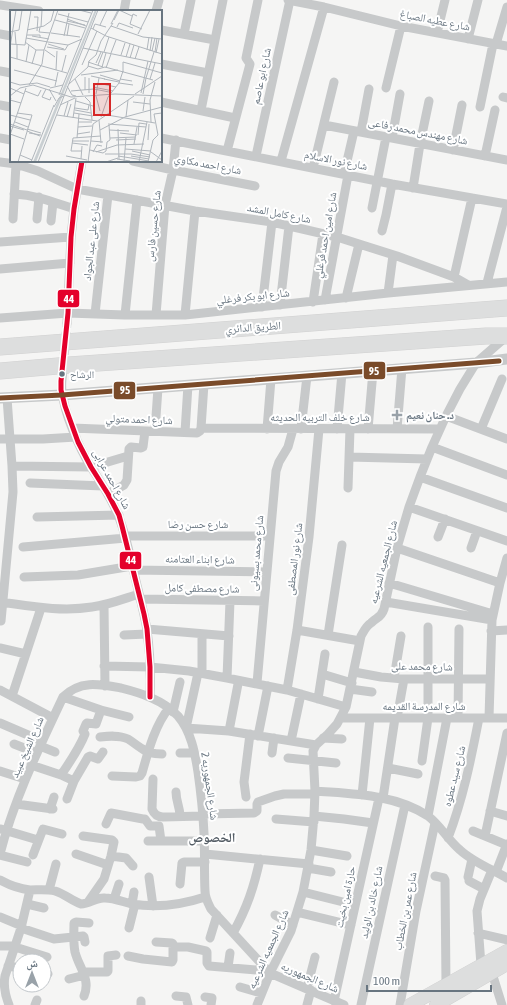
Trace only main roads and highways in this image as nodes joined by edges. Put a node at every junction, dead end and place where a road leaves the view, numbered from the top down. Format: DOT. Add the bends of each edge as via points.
graph roads {
  1 [pos="507,308"];
  2 [pos="507,336"];
  3 [pos="0,347"];
  4 [pos="0,371"];
  5 [pos="507,951"];
  6 [pos="507,964"];
  7 [pos="410,1005"];
  8 [pos="436,1005"];
  1 -- 3 [label="highway, الطريق الدائري"];
  2 -- 4 [label="highway" via="69,364"];
  5 -- 7 [label="main road"];
  6 -- 8 [label="main road"];
}
